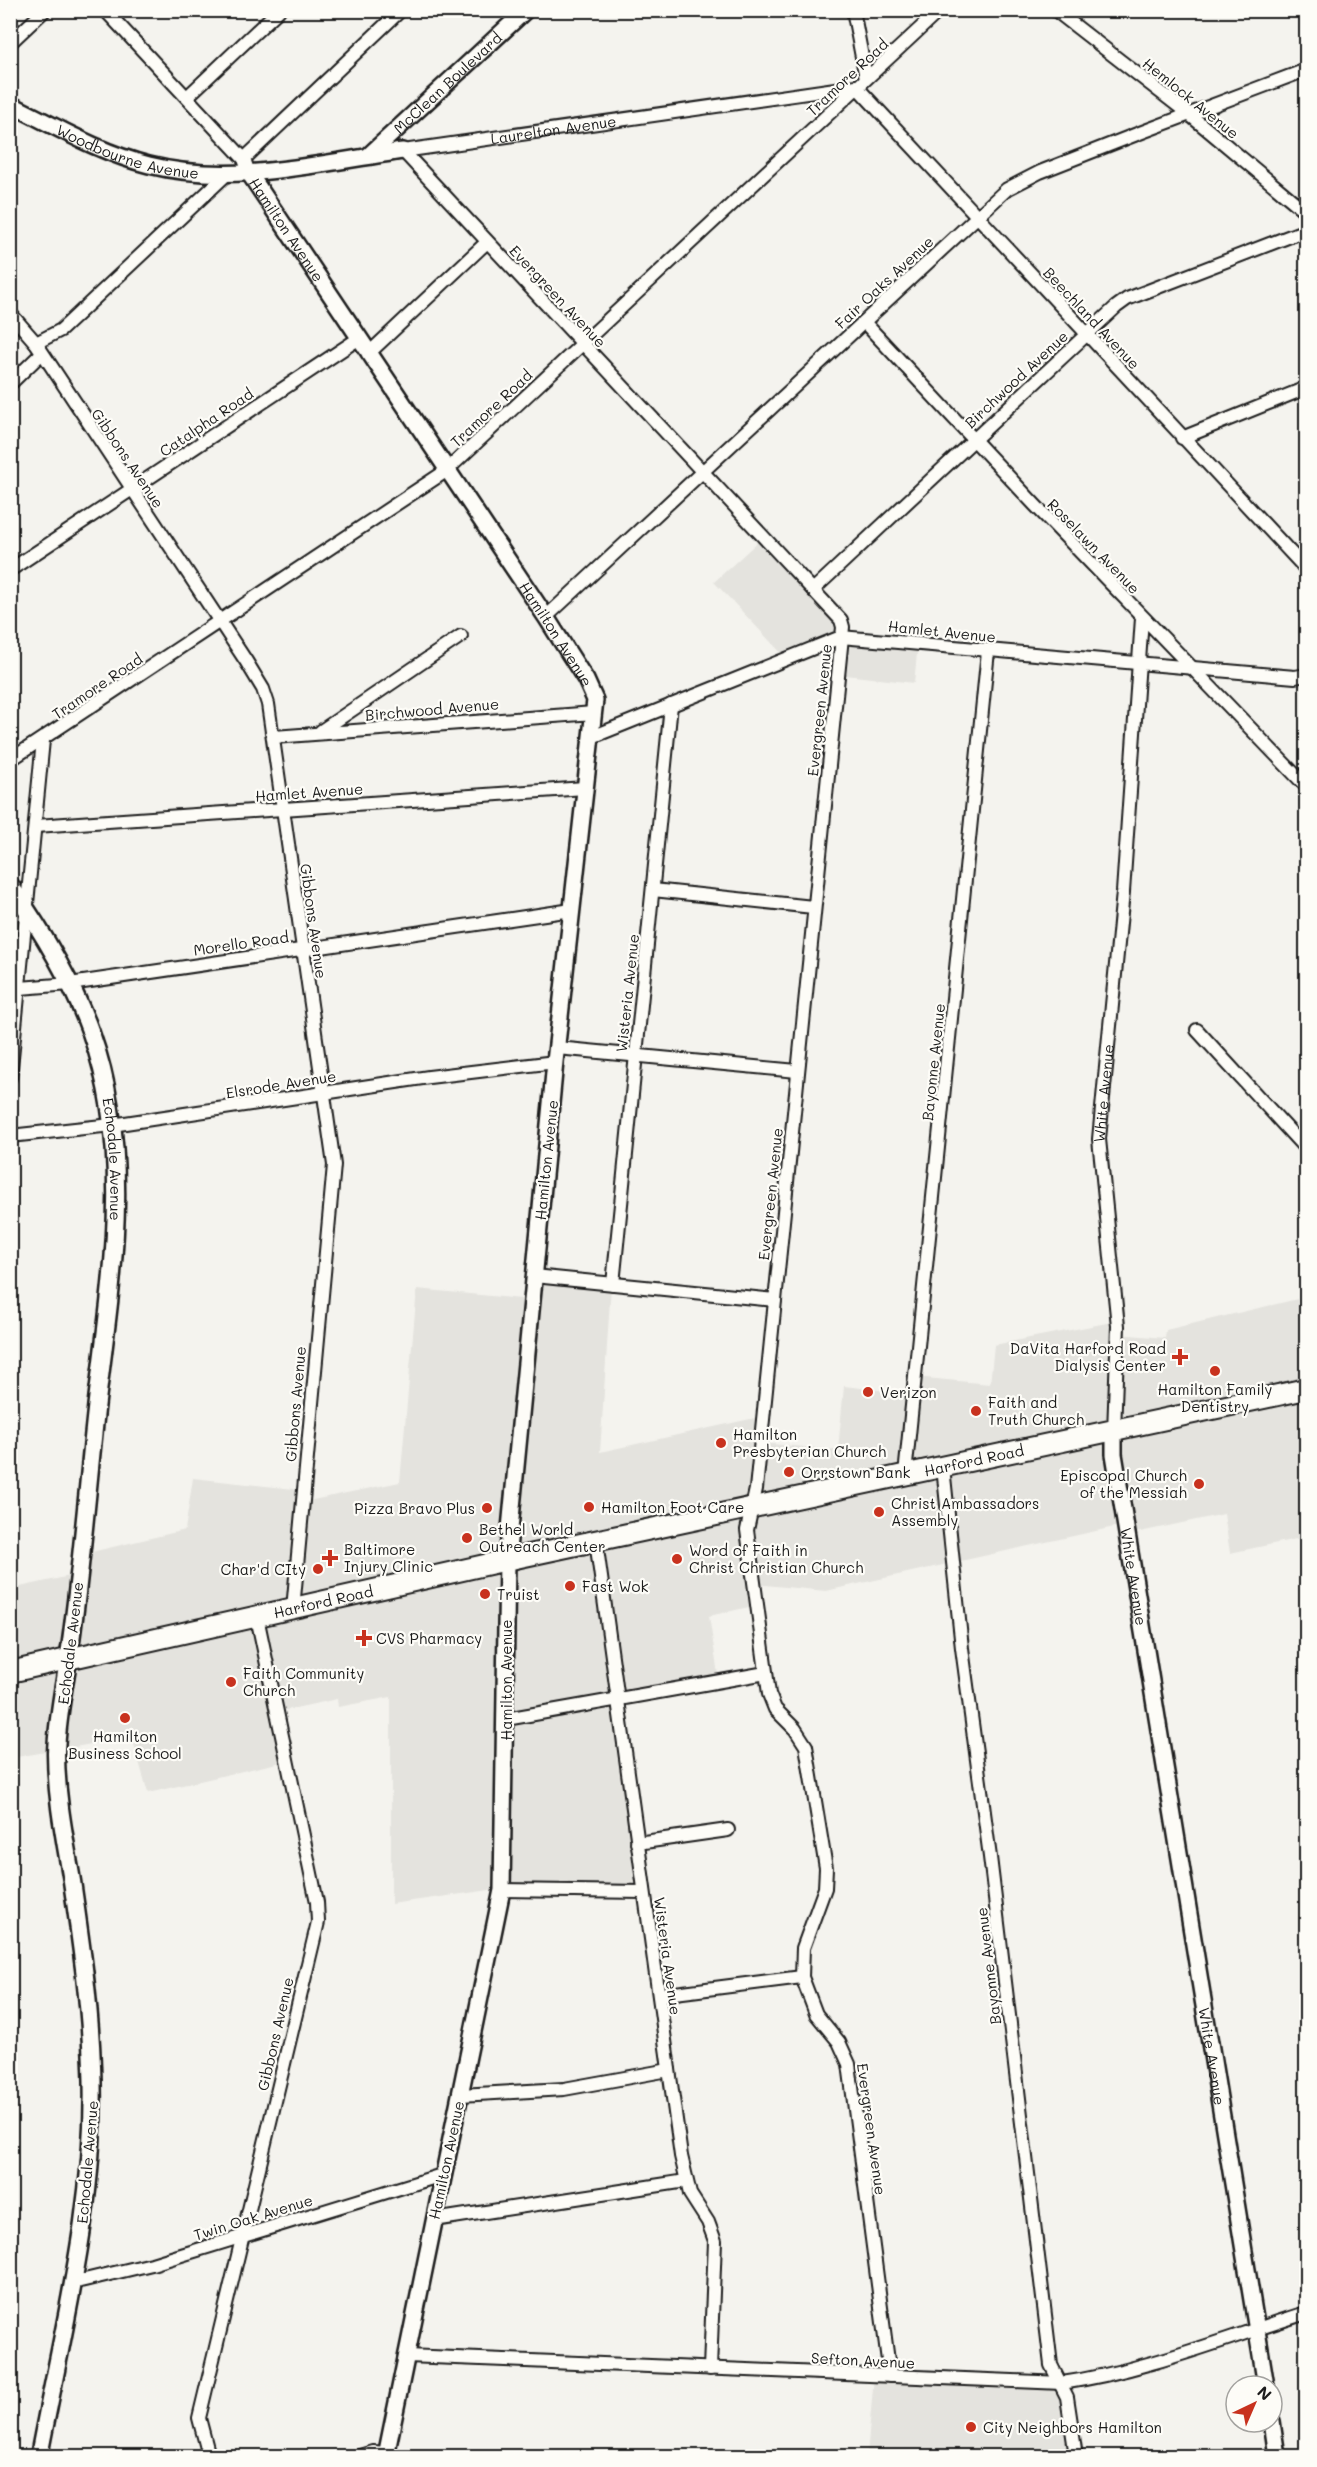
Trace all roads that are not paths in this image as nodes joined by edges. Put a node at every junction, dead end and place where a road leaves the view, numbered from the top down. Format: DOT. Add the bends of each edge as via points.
graph roads {
  1 [pos="45,10"];
  2 [pos="105,10"];
  3 [pos="279,10"];
  4 [pos="401,10"];
  5 [pos="526,10"];
  6 [pos="854,10"];
  7 [pos="940,10"];
  8 [pos="1055,10"];
  9 [pos="10,43"];
  10 [pos="1306,70"];
  11 [pos="861,82"];
  12 [pos="187,97"];
  13 [pos="10,104"];
  14 [pos="1190,115"];
  15 [pos="403,151"];
  16 [pos="368,156"];
  17 [pos="246,166"];
  18 [pos="226,174"];
  19 [pos="1306,212"];
  20 [pos="977,216"];
  21 [pos="1306,230"];
  22 [pos="487,242"];
  23 [pos="10,313"];
  24 [pos="864,322"];
  25 [pos="1086,334"];
  26 [pos="358,339"];
  27 [pos="583,344"];
  28 [pos="39,349"];
  29 [pos="368,354"];
  30 [pos="10,384"];
  31 [pos="1306,388"];
  32 [pos="1182,438"];
  33 [pos="974,439"];
  34 [pos="446,471"];
  35 [pos="703,472"];
  36 [pos="131,490"];
  37 [pos="1306,569"];
  38 [pos="10,570"];
  39 [pos="813,590"];
  40 [pos="546,618"];
  41 [pos="1142,618"];
  42 [pos="219,621"];
  43 [pos="461,636"];
  44 [pos="842,637"];
  45 [pos="988,651"];
  46 [pos="1140,664"];
  47 [pos="1194,669"];
  48 [pos="1306,675"];
  49 [pos="671,705"];
  50 [pos="594,713"];
  51 [pos="321,731"];
  52 [pos="592,736"];
  53 [pos="274,737"];
  54 [pos="43,740"];
  55 [pos="10,760"];
  56 [pos="1306,786"];
  57 [pos="585,788"];
  58 [pos="284,809"];
  59 [pos="36,826"];
  60 [pos="10,885"];
  61 [pos="653,890"];
  62 [pos="813,907"];
  63 [pos="572,909"];
  64 [pos="28,910"];
  65 [pos="302,950"];
  66 [pos="70,984"];
  67 [pos="20,988"];
  68 [pos="1197,1030"];
  69 [pos="556,1055"];
  70 [pos="636,1057"];
  71 [pos="797,1071"];
  72 [pos="10,1078"];
  73 [pos="324,1092"];
  74 [pos="112,1125"];
  75 [pos="10,1136"];
  76 [pos="1306,1149"];
  77 [pos="534,1276"];
  78 [pos="613,1284"];
  79 [pos="775,1300"];
  80 [pos="1306,1393"];
  81 [pos="1114,1431"];
  82 [pos="943,1467"];
  83 [pos="905,1475"];
  84 [pos="752,1508"];
  85 [pos="596,1541"];
  86 [pos="507,1560"];
  87 [pos="293,1609"];
  88 [pos="257,1617"];
  89 [pos="68,1659"];
  90 [pos="10,1672"];
  91 [pos="766,1673"];
  92 [pos="617,1700"];
  93 [pos="506,1719"];
  94 [pos="728,1830"];
  95 [pos="637,1843"];
  96 [pos="502,1890"];
  97 [pos="644,1892"];
  98 [pos="802,1977"];
  99 [pos="659,1995"];
  100 [pos="669,2070"];
  101 [pos="460,2095"];
  102 [pos="442,2175"];
  103 [pos="686,2181"];
  104 [pos="434,2220"];
  105 [pos="243,2236"];
  106 [pos="72,2283"];
  107 [pos="1306,2313"];
  108 [pos="1257,2328"];
  109 [pos="407,2355"];
  110 [pos="710,2369"];
  111 [pos="1264,2374"];
  112 [pos="890,2376"];
  113 [pos="1062,2383"];
  114 [pos="1274,2434"];
  115 [pos="386,2455"];
  116 [pos="39,2457"];
  117 [pos="209,2457"];
  118 [pos="360,2457"];
  119 [pos="1076,2457"];
  120 [pos="1277,2457"];
  1 -- 9 [label="street"];
  2 -- 12 [label="street, Hamilton Avenue"];
  3 -- 12 [label="street"];
  4 -- 17 [label="street"];
  5 -- 16 [label="street, McClean Boulevard"];
  6 -- 11 [label="street"];
  7 -- 11 [label="street, Tramore Road"];
  8 -- 14 [label="street, Hemlock Avenue"];
  10 -- 14 [label="street, Fair Oaks Avenue"];
  11 -- 15 [label="street, Laurelton Avenue"];
  11 -- 20 [label="street, Beechland Avenue"];
  11 -- 27 [label="street, Tramore Road"];
  12 -- 17 [label="street, Hamilton Avenue"];
  13 -- 18 [label="street, Woodbourne Avenue" via="128,159 151,166"];
  14 -- 19 [label="street, Hemlock Avenue"];
  14 -- 20 [label="street, Fair Oaks Avenue" via="1019,182"];
  15 -- 16 [label="street, Laurelton Avenue"];
  15 -- 22 [label="street, Evergreen Avenue"];
  16 -- 17 [label="street, Laurelton Avenue"];
  17 -- 18 [label="street, Woodbourne Avenue"];
  17 -- 26 [label="street, Hamilton Avenue"];
  18 -- 28 [label="street"];
  20 -- 24 [label="street, Fair Oaks Avenue"];
  20 -- 25 [label="street, Beechland Avenue"];
  21 -- 25 [label="street, Birchwood Avenue" via="1127,299"];
  22 -- 27 [label="street, Evergreen Avenue"];
  22 -- 29 [label="street"];
  23 -- 28 [label="street, Gibbons Avenue"];
  24 -- 33 [label="street, Roselawn Avenue"];
  24 -- 35 [label="street, Fair Oaks Avenue"];
  25 -- 32 [label="street, Beechland Avenue"];
  25 -- 33 [label="street, Birchwood Avenue"];
  26 -- 29 [label="street, Hamilton Avenue"];
  26 -- 36 [label="street, Catalpha Road"];
  27 -- 34 [label="street, Tramore Road"];
  27 -- 35 [label="street, Evergreen Avenue"];
  28 -- 30 [label="street"];
  28 -- 36 [label="street, Gibbons Avenue"];
  29 -- 34 [label="street, Hamilton Avenue"];
  31 -- 32 [label="street"];
  32 -- 37 [label="street, Beechland Avenue"];
  33 -- 39 [label="street, Birchwood Avenue"];
  33 -- 41 [label="street, Roselawn Avenue"];
  34 -- 40 [label="street, Hamilton Avenue"];
  34 -- 42 [label="street, Tramore Road"];
  35 -- 39 [label="street, Evergreen Avenue"];
  35 -- 40 [label="street, Fair Oaks Avenue"];
  36 -- 38 [label="street, Catalpha Road"];
  36 -- 42 [label="street, Gibbons Avenue"];
  39 -- 44 [label="street, Evergreen Avenue" via="841,620"];
  40 -- 50 [label="street, Hamilton Avenue" via="592,691"];
  41 -- 46 [label="street, White Avenue"];
  41 -- 47 [label="street, Roselawn Avenue"];
  42 -- 53 [label="street, Gibbons Avenue" via="263,689"];
  42 -- 54 [label="street, Tramore Road"];
  43 -- 51 [label="street"];
  44 -- 45 [label="street, Hamlet Avenue"];
  44 -- 49 [label="street, Hamlet Avenue"];
  44 -- 62 [label="street, Evergreen Avenue"];
  45 -- 46 [label="street, Hamlet Avenue"];
  45 -- 83 [label="street, Bayonne Avenue"];
  46 -- 47 [label="street, Hamlet Avenue"];
  46 -- 81 [label="street, White Avenue" via="1100,1139 1118,1326"];
  47 -- 48 [label="street, Hamlet Avenue"];
  47 -- 56 [label="street, Roselawn Avenue"];
  49 -- 52 [label="street, Hamlet Avenue"];
  49 -- 61 [label="street, Wisteria Avenue"];
  50 -- 51 [label="street, Birchwood Avenue"];
  50 -- 52 [label="street, Hamilton Avenue"];
  51 -- 53 [label="street, Birchwood Avenue"];
  52 -- 57 [label="street, Hamilton Avenue"];
  53 -- 58 [label="street, Gibbons Avenue"];
  54 -- 55 [label="street, Tramore Road"];
  54 -- 59 [label="street"];
  57 -- 58 [label="street, Hamlet Avenue"];
  57 -- 63 [label="street, Hamilton Avenue"];
  58 -- 59 [label="street, Hamlet Avenue"];
  58 -- 65 [label="street, Gibbons Avenue"];
  59 -- 64 [label="street"];
  60 -- 64 [label="main road, Echodale Avenue"];
  61 -- 62 [label="street"];
  61 -- 70 [label="street, Wisteria Avenue"];
  62 -- 71 [label="street, Evergreen Avenue"];
  63 -- 65 [label="street, Morello Road"];
  63 -- 69 [label="street, Hamilton Avenue"];
  64 -- 66 [label="main road, Echodale Avenue"];
  64 -- 67 [label="street"];
  65 -- 66 [label="street, Morello Road"];
  65 -- 73 [label="street, Gibbons Avenue"];
  66 -- 67 [label="street, Morello Road"];
  66 -- 74 [label="main road, Echodale Avenue" via="102,1071"];
  67 -- 72 [label="street"];
  68 -- 76 [label="street"];
  69 -- 70 [label="street, Elsrode Avenue"];
  69 -- 73 [label="street, Elsrode Avenue"];
  69 -- 77 [label="street, Hamilton Avenue"];
  70 -- 71 [label="street, Elsrode Avenue"];
  70 -- 78 [label="street, Wisteria Avenue"];
  71 -- 79 [label="street, Evergreen Avenue"];
  73 -- 74 [label="street, Elsrode Avenue"];
  73 -- 87 [label="street, Gibbons Avenue" via="333,1176"];
  74 -- 75 [label="street, Elsrode Avenue"];
  74 -- 89 [label="main road, Echodale Avenue" via="117,1181 115,1258"];
  77 -- 78 [label="street"];
  77 -- 86 [label="street, Hamilton Avenue"];
  78 -- 79 [label="street"];
  79 -- 84 [label="street, Evergreen Avenue"];
  80 -- 81 [label="main road, Harford Road"];
  81 -- 82 [label="main road, Harford Road"];
  81 -- 108 [label="street, White Avenue" via="1114,1454"];
  82 -- 83 [label="main road, Harford Road"];
  82 -- 113 [label="street, Bayonne Avenue" via="963,1659 1052,2365"];
  83 -- 84 [label="main road, Harford Road"];
  84 -- 85 [label="main road, Harford Road"];
  84 -- 91 [label="street, Evergreen Avenue" via="747,1530"];
  85 -- 86 [label="main road, Harford Road"];
  85 -- 92 [label="street, Wisteria Avenue"];
  86 -- 87 [label="main road, Harford Road"];
  86 -- 93 [label="street, Hamilton Avenue"];
  87 -- 88 [label="main road, Harford Road"];
  88 -- 89 [label="main road, Harford Road"];
  88 -- 105 [label="street, Gibbons Avenue" via="318,1911"];
  89 -- 90 [label="main road, Harford Road"];
  89 -- 106 [label="main road, Echodale Avenue" via="56,1755 88,1995 93,2100 87,2195"];
  91 -- 92 [label="street"];
  91 -- 98 [label="street, Evergreen Avenue" via="775,1709 806,1746 826,1868 825,1888 803,1948"];
  92 -- 93 [label="street"];
  92 -- 95 [label="street, Wisteria Avenue"];
  93 -- 96 [label="street, Hamilton Avenue"];
  94 -- 95 [label="street"];
  95 -- 97 [label="street, Wisteria Avenue"];
  96 -- 97 [label="street"];
  96 -- 101 [label="street, Hamilton Avenue"];
  97 -- 99 [label="street, Wisteria Avenue"];
  98 -- 99 [label="street"];
  98 -- 112 [label="street, Evergreen Avenue" via="816,2014 849,2064"];
  99 -- 100 [label="street, Wisteria Avenue"];
  100 -- 101 [label="street" via="564,2089"];
  100 -- 103 [label="street, Wisteria Avenue"];
  101 -- 102 [label="street, Hamilton Avenue"];
  102 -- 104 [label="street, Hamilton Avenue"];
  102 -- 105 [label="street, Twin Oak Avenue"];
  103 -- 104 [label="street"];
  103 -- 110 [label="street, Wisteria Avenue" via="708,2222 716,2253"];
  104 -- 109 [label="street, Hamilton Avenue"];
  105 -- 106 [label="street, Twin Oak Avenue"];
  105 -- 117 [label="street, Gibbons Avenue" via="199,2418"];
  106 -- 116 [label="main road, Echodale Avenue"];
  107 -- 108 [label="street, Sefton Avenue"];
  108 -- 111 [label="street, White Avenue"];
  108 -- 113 [label="street, Sefton Avenue" via="1180,2354"];
  109 -- 110 [label="street, Sefton Avenue"];
  109 -- 115 [label="street, Hamilton Avenue"];
  110 -- 112 [label="street, Sefton Avenue"];
  112 -- 113 [label="street, Sefton Avenue"];
  113 -- 119 [label="street, Bayonne Avenue"];
  114 -- 120 [label="street"];
  115 -- 118 [label="street" via="373,2452"];
}
